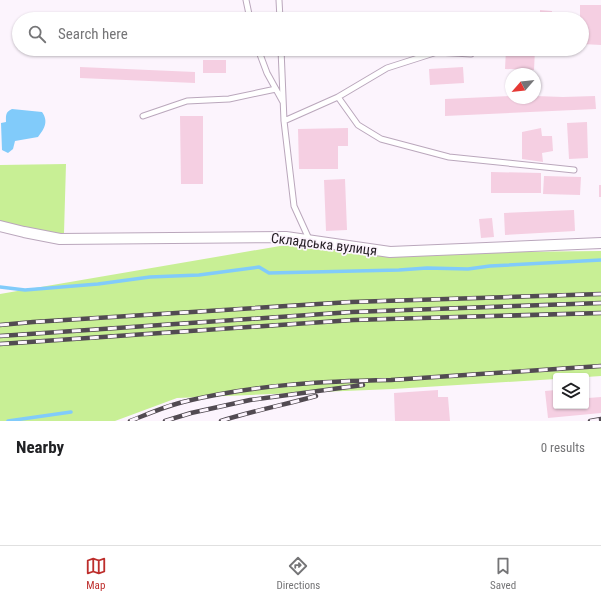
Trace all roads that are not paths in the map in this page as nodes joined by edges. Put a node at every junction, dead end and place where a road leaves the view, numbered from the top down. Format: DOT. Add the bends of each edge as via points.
graph roads {
  1 [pos="246,0"];
  2 [pos="280,0"];
  3 [pos="249,12"];
  4 [pos="280,12"];
  5 [pos="261,56"];
  6 [pos="281,56"];
  7 [pos="424,56"];
  8 [pos="276,89"];
  9 [pos="338,97"];
  10 [pos="283,103"];
  11 [pos="143,116"];
  12 [pos="284,121"];
  13 [pos="574,170"];
  14 [pos="0,226"];
  15 [pos="309,239"];
  16 [pos="601,243"];
  1 -- 3 [label="lane"];
  2 -- 4 [label="lane"];
  5 -- 8 [label="lane"];
  6 -- 10 [label="lane"];
  7 -- 9 [label="lane" via="387,68"];
  8 -- 10 [label="lane"];
  8 -- 11 [label="lane" via="229,99 187,101"];
  9 -- 12 [label="lane"];
  9 -- 13 [label="lane" via="358,125 381,138 449,157"];
  10 -- 12 [label="lane"];
  12 -- 15 [label="lane" via="294,206"];
  14 -- 15 [label="street, Складська вулиця" via="60,239"];
  15 -- 16 [label="street, Складська вулиця" via="390,252"];
}
